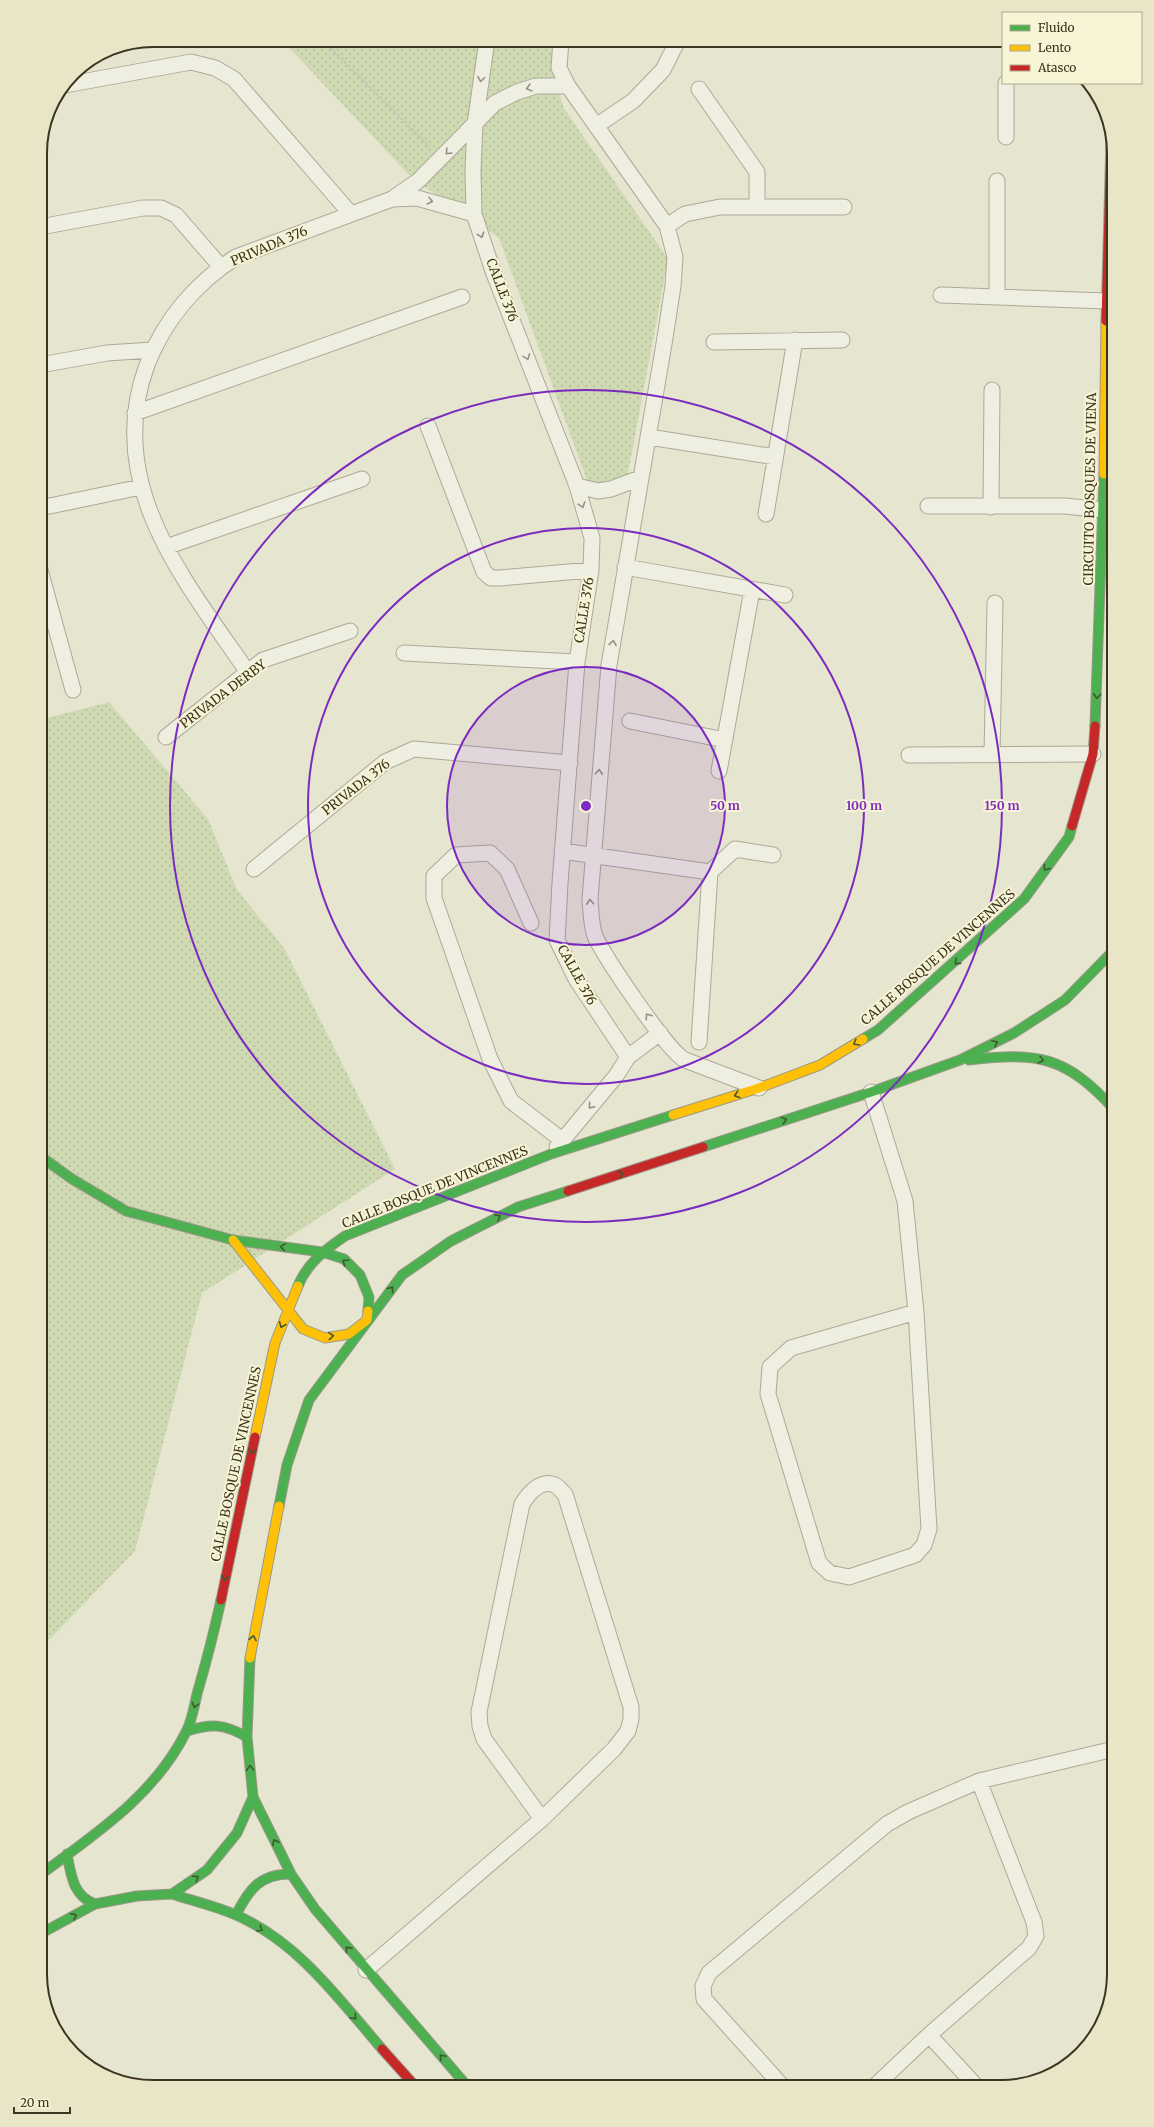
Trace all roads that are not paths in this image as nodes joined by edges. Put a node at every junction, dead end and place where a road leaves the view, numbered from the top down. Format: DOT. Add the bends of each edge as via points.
graph roads {
  1 [pos="485,47"];
  2 [pos="560,47"];
  3 [pos="674,47"];
  4 [pos="73,84"];
  5 [pos="1006,84"];
  6 [pos="568,86"];
  7 [pos="699,89"];
  8 [pos="475,124"];
  9 [pos="596,126"];
  10 [pos="1006,137"];
  11 [pos="997,181"];
  12 [pos="392,199"];
  13 [pos="757,207"];
  14 [pos="844,207"];
  15 [pos="350,213"];
  16 [pos="474,214"];
  17 [pos="47,226"];
  18 [pos="667,226"];
  19 [pos="221,267"];
  20 [pos="1107,269"];
  21 [pos="941,296"];
  22 [pos="462,297"];
  23 [pos="997,298"];
  24 [pos="1106,301"];
  25 [pos="795,340"];
  26 [pos="842,340"];
  27 [pos="714,342"];
  28 [pos="152,350"];
  29 [pos="47,364"];
  30 [pos="992,390"];
  31 [pos="135,413"];
  32 [pos="428,426"];
  33 [pos="649,436"];
  34 [pos="775,457"];
  35 [pos="640,478"];
  36 [pos="362,479"];
  37 [pos="140,486"];
  38 [pos="577,486"];
  39 [pos="47,506"];
  40 [pos="928,506"];
  41 [pos="991,507"];
  42 [pos="1104,510"];
  43 [pos="766,514"];
  44 [pos="166,547"];
  45 [pos="625,567"];
  46 [pos="591,570"];
  47 [pos="752,590"];
  48 [pos="785,594"];
  49 [pos="47,595"];
  50 [pos="995,603"];
  51 [pos="350,631"];
  52 [pos="404,653"];
  53 [pos="576,662"];
  54 [pos="247,671"];
  55 [pos="73,690"];
  56 [pos="630,721"];
  57 [pos="166,737"];
  58 [pos="724,740"];
  59 [pos="1093,754"];
  60 [pos="909,755"];
  61 [pos="992,755"];
  62 [pos="570,763"];
  63 [pos="720,771"];
  64 [pos="1069,837"];
  65 [pos="562,851"];
  66 [pos="592,855"];
  67 [pos="773,855"];
  68 [pos="254,869"];
  69 [pos="710,872"];
  70 [pos="532,923"];
  71 [pos="1107,957"];
  72 [pos="660,1033"];
  73 [pos="700,1042"];
  74 [pos="628,1057"];
  75 [pos="960,1060"];
  76 [pos="759,1088"];
  77 [pos="871,1092"];
  78 [pos="1107,1101"];
  79 [pos="562,1140"];
  80 [pos="551,1154"];
  81 [pos="47,1161"];
  82 [pos="233,1240"];
  83 [pos="322,1252"];
  84 [pos="289,1310"];
  85 [pos="916,1312"];
  86 [pos="367,1320"];
  87 [pos="187,1731"];
  88 [pos="247,1738"];
  89 [pos="1107,1751"];
  90 [pos="979,1781"];
  91 [pos="252,1797"];
  92 [pos="542,1819"];
  93 [pos="67,1854"];
  94 [pos="47,1870"];
  95 [pos="291,1874"];
  96 [pos="172,1894"];
  97 [pos="96,1904"];
  98 [pos="236,1914"];
  99 [pos="47,1930"];
  100 [pos="366,1970"];
  101 [pos="930,2035"];
  102 [pos="410,2080"];
  103 [pos="462,2080"];
  104 [pos="777,2080"];
  105 [pos="882,2080"];
  106 [pos="972,2080"];
  1 -- 8 [label="street, CALLE 376, one-way"];
  2 -- 6 [label="street" via="559,68"];
  3 -- 9 [label="street" via="663,70 633,101"];
  4 -- 15 [label="street" via="191,62 215,68 234,79"];
  5 -- 10 [label="street"];
  6 -- 8 [label="street, one-way" via="536,86 517,92 495,103"];
  6 -- 9 [label="street"];
  7 -- 13 [label="street" via="758,172"];
  8 -- 12 [label="street, one-way" via="418,182"];
  8 -- 16 [label="street, CALLE 376"];
  9 -- 18 [label="street"];
  11 -- 23 [label="street"];
  12 -- 15 [label="street, PRIVADA 376"];
  12 -- 16 [label="street, one-way" via="417,198"];
  13 -- 14 [label="street"];
  13 -- 18 [label="street" via="720,207 685,214"];
  15 -- 19 [label="street, PRIVADA 376" via="236,257"];
  16 -- 38 [label="street, CALLE 376, one-way" via="494,274"];
  17 -- 19 [label="street" via="143,208 161,208 176,216"];
  18 -- 33 [label="street" via="675,257 673,286"];
  19 -- 28 [label="street, PRIVADA 376" via="188,297 166,325"];
  20 -- 24 [label="main road, CIRCUITO BOSQUES DE VIENA"];
  21 -- 23 [label="street"];
  22 -- 31 [label="street"];
  23 -- 24 [label="street"];
  24 -- 42 [label="main road, CIRCUITO BOSQUES DE VIENA"];
  25 -- 26 [label="street"];
  25 -- 27 [label="street"];
  25 -- 34 [label="street"];
  28 -- 29 [label="street" via="107,353"];
  28 -- 31 [label="street, PRIVADA 376" via="139,387"];
  30 -- 41 [label="street"];
  31 -- 37 [label="street, PRIVADA 376" via="135,460"];
  32 -- 46 [label="street" via="484,572 491,578 500,578"];
  33 -- 34 [label="street"];
  33 -- 35 [label="street"];
  34 -- 43 [label="street"];
  35 -- 38 [label="street" via="598,491"];
  35 -- 45 [label="street"];
  36 -- 44 [label="street"];
  37 -- 39 [label="street"];
  37 -- 44 [label="street, PRIVADA 376"];
  38 -- 46 [label="street, CALLE 376, one-way" via="592,538"];
  40 -- 41 [label="street"];
  41 -- 42 [label="street" via="1065,506"];
  42 -- 59 [label="main road, CIRCUITO BOSQUES DE VIENA, one-way" via="1102,670"];
  44 -- 54 [label="street, PRIVADA 376" via="198,600"];
  45 -- 47 [label="street"];
  66 -- 45 [label="street, one-way" via="609,665"];
  46 -- 53 [label="street, CALLE 376"];
  47 -- 48 [label="street"];
  47 -- 58 [label="street"];
  49 -- 55 [label="street"];
  50 -- 61 [label="street"];
  51 -- 54 [label="street, PRIVADA DERBY" via="264,660"];
  52 -- 53 [label="street"];
  53 -- 62 [label="street, CALLE 376"];
  54 -- 57 [label="street, PRIVADA DERBY"];
  56 -- 58 [label="street"];
  58 -- 63 [label="street"];
  59 -- 61 [label="street"];
  59 -- 64 [label="main road, CIRCUITO BOSQUES DE VIENA"];
  60 -- 61 [label="street"];
  62 -- 65 [label="street, CALLE 376"];
  62 -- 68 [label="street, PRIVADA 376" via="414,748 385,762"];
  64 -- 76 [label="main road, CALLE BOSQUE DE VINCENNES, one-way" via="1024,899 878,1030 820,1065"];
  65 -- 66 [label="street"];
  65 -- 74 [label="street, CALLE 376" via="557,940 576,979"];
  66 -- 69 [label="street"];
  72 -- 66 [label="street, one-way" via="594,935 590,899"];
  67 -- 69 [label="street" via="735,849"];
  69 -- 73 [label="street"];
  70 -- 79 [label="street" via="507,869 490,853 456,856 434,876 434,898 490,1059 511,1101"];
  75 -- 71 [label="main road, one-way" via="1014,1033 1065,1000"];
  72 -- 74 [label="street"];
  72 -- 76 [label="street" via="680,1058"];
  74 -- 79 [label="street, one-way" via="616,1076"];
  75 -- 77 [label="main road"];
  75 -- 78 [label="main road, one-way" via="1026,1056 1060,1065 1096,1089"];
  76 -- 80 [label="main road, CALLE BOSQUE DE VINCENNES, one-way"];
  77 -- 85 [label="street" via="905,1201"];
  86 -- 77 [label="main road, one-way" via="402,1275 451,1241 518,1207"];
  79 -- 80 [label="street"];
  80 -- 83 [label="main road, CALLE BOSQUE DE VINCENNES" via="345,1236"];
  81 -- 82 [label="main road" via="126,1211"];
  83 -- 82 [label="main road, one-way"];
  82 -- 84 [label="main road"];
  83 -- 84 [label="main road, CALLE BOSQUE DE VINCENNES" via="302,1276"];
  86 -- 83 [label="main road, one-way" via="369,1297 360,1275 344,1259"];
  84 -- 86 [label="main road, one-way" via="303,1329 325,1338 349,1334"];
  84 -- 87 [label="main road, CALLE BOSQUE DE VINCENNES, one-way" via="275,1343 212,1642"];
  85 -- 85 [label="street" via="791,1348 770,1366 768,1394 820,1563 830,1573 849,1577 915,1555 924,1545 929,1529"];
  88 -- 86 [label="main road, one-way" via="250,1655 287,1465 309,1400"];
  87 -- 88 [label="main road" via="208,1724 229,1727"];
  87 -- 93 [label="main road, CALLE BOSQUE DE VINCENNES" via="167,1765 144,1792 117,1817"];
  91 -- 88 [label="main road, one-way"];
  89 -- 90 [label="street"];
  90 -- 101 [label="street" via="1034,1922 1036,1936 1029,1948"];
  90 -- 104 [label="street" via="887,1824 709,1973 703,1986 704,1999"];
  95 -- 91 [label="main road, one-way"];
  96 -- 91 [label="main road, one-way" via="207,1870 237,1833"];
  92 -- 92 [label="street" via="618,1744 628,1730 631,1719 631,1707 565,1494 555,1485 543,1484 530,1492 522,1504 480,1712 480,1726 484,1739"];
  92 -- 100 [label="street"];
  93 -- 94 [label="main road, CALLE BOSQUE DE VINCENNES"];
  93 -- 97 [label="main road" via="73,1882 84,1900"];
  95 -- 98 [label="main road" via="277,1872 262,1879 246,1895"];
  100 -- 95 [label="main road, one-way" via="315,1909"];
  96 -- 97 [label="main road" via="137,1896"];
  96 -- 98 [label="main road"];
  99 -- 97 [label="main road, one-way"];
  98 -- 102 [label="main road, one-way" via="302,1958"];
  103 -- 100 [label="main road, one-way"];
  101 -- 105 [label="street"];
  101 -- 106 [label="street"];
}
